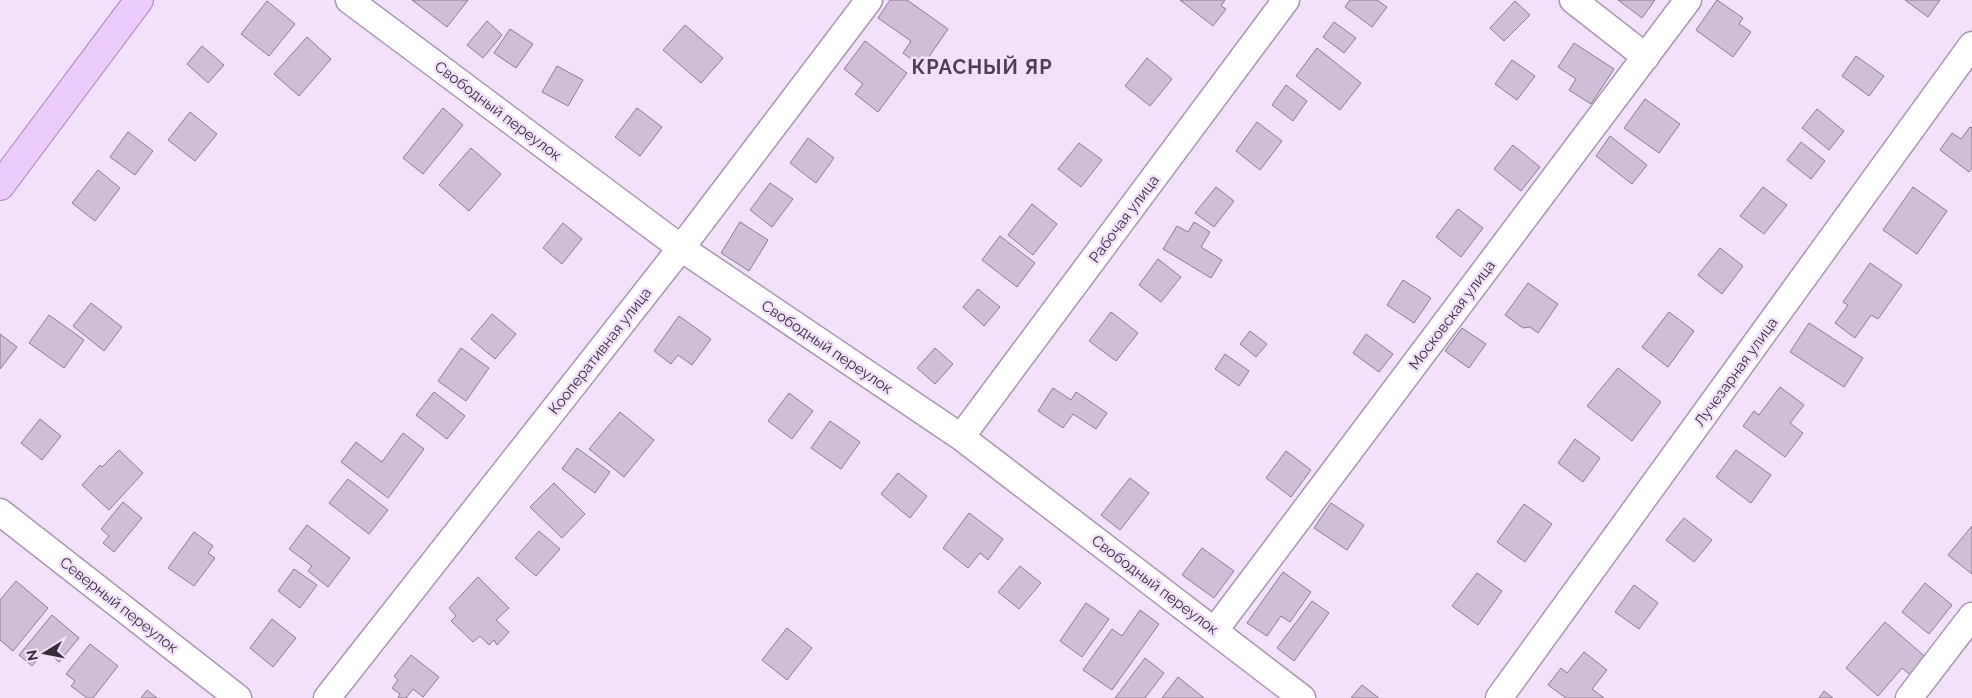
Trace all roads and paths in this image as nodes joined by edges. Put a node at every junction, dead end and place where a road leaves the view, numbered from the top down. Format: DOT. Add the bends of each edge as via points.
graph roads {
  1 [pos="140,0"];
  2 [pos="349,0"];
  3 [pos="869,0"];
  4 [pos="1286,0"];
  5 [pos="1573,0"];
  6 [pos="1688,0"];
  7 [pos="1972,45"];
  8 [pos="1646,57"];
  9 [pos="0,186"];
  10 [pos="681,248"];
  11 [pos="961,437"];
  12 [pos="0,512"];
  13 [pos="1972,616"];
  14 [pos="1215,630"];
  15 [pos="238,698"];
  16 [pos="327,698"];
  17 [pos="1302,698"];
  18 [pos="1499,698"];
  19 [pos="1909,698"];
  1 -- 9 [label="main road"];
  2 -- 10 [label="street, Свободный переулок"];
  3 -- 10 [label="street, Кооперативная улица"];
  4 -- 11 [label="street, Рабочая улица"];
  5 -- 8 [label="street"];
  6 -- 8 [label="street, Московская улица"];
  7 -- 18 [label="street, Лучезарная улица"];
  8 -- 14 [label="street, Московская улица"];
  10 -- 11 [label="street, Свободный переулок"];
  10 -- 16 [label="street, Кооперативная улица"];
  11 -- 14 [label="street, Свободный переулок"];
  12 -- 15 [label="street, Северный переулок"];
  13 -- 19 [label="street"];
  14 -- 17 [label="street, Свободный переулок"];
}
